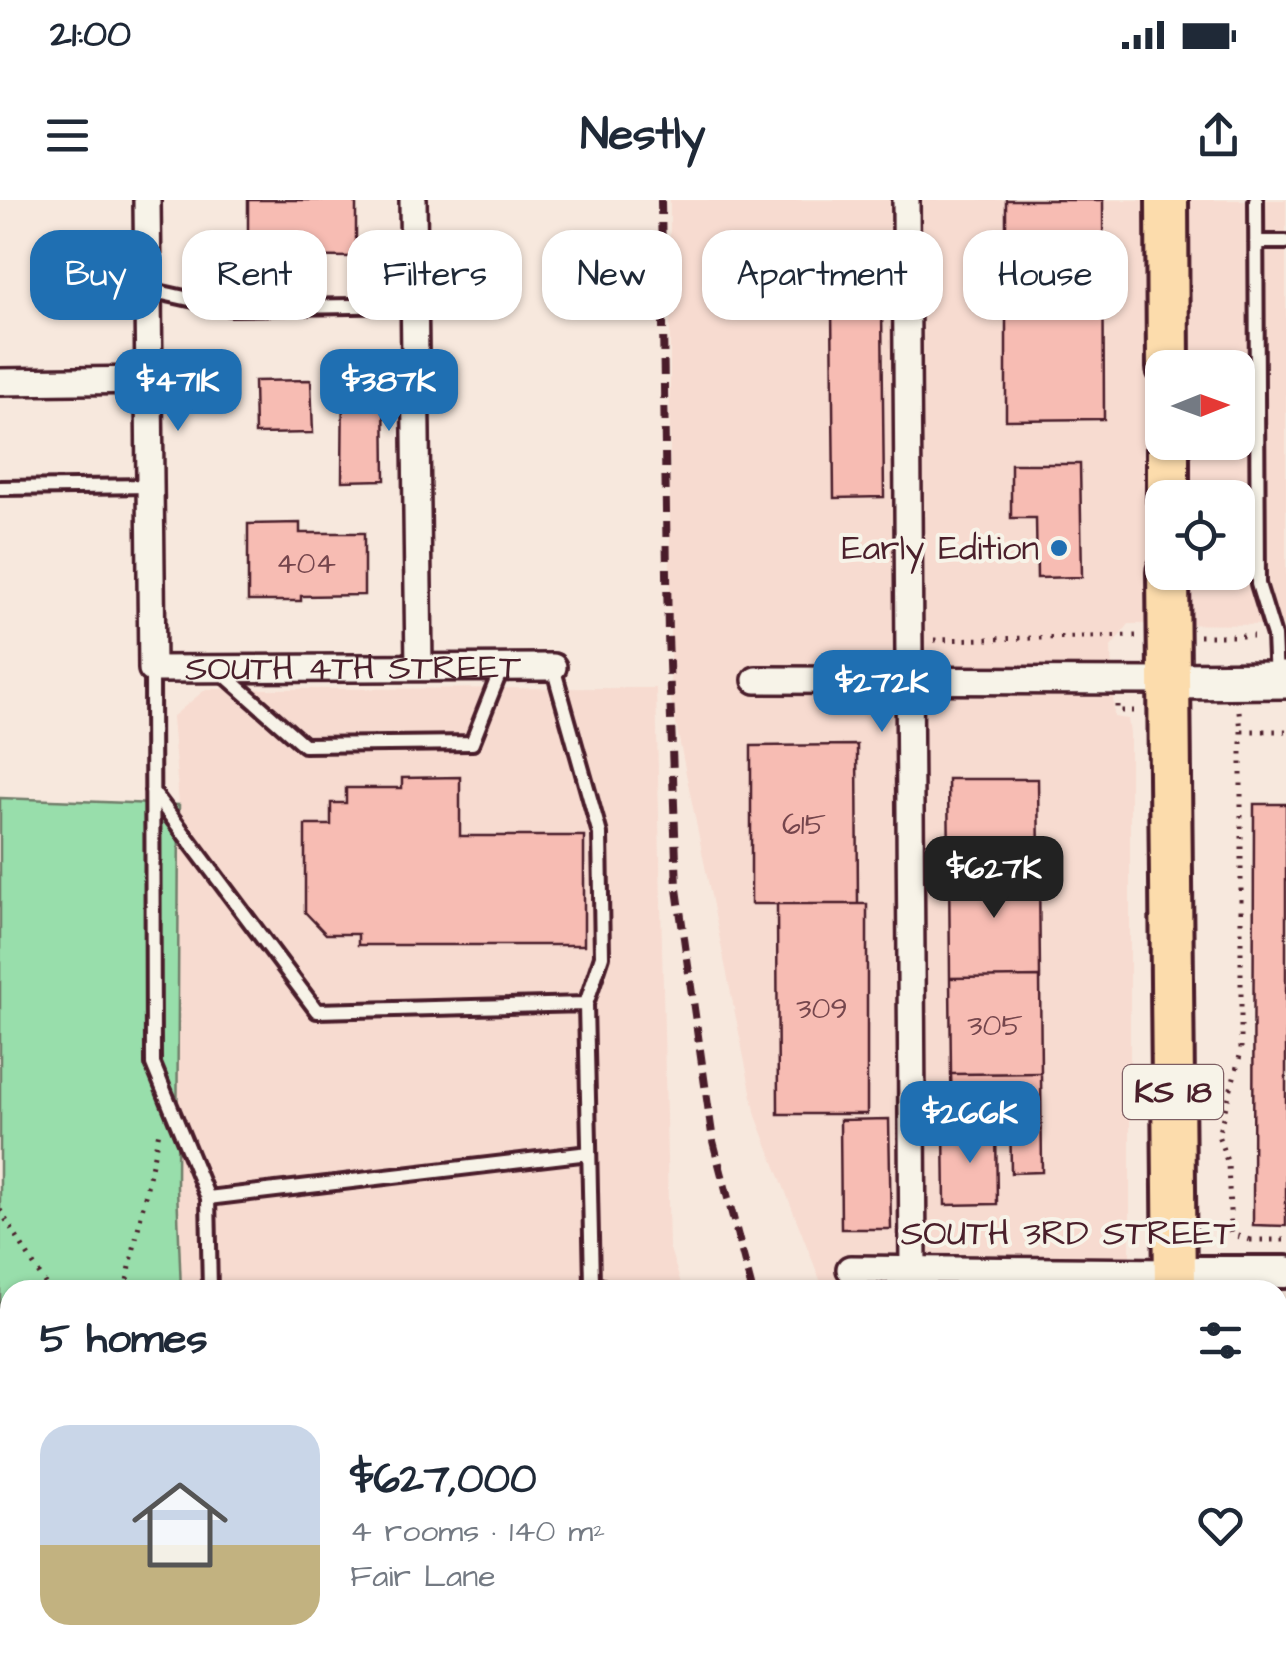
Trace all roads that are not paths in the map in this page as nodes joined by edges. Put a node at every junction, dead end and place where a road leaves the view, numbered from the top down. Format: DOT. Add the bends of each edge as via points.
graph roads {
  1 [pos="148,200"];
  2 [pos="413,200"];
  3 [pos="906,200"];
  4 [pos="1166,200"];
  5 [pos="1256,200"];
  6 [pos="148,230"];
  7 [pos="413,230"];
  8 [pos="1256,242"];
  9 [pos="1286,242"];
  10 [pos="162,293"];
  11 [pos="347,306"];
  12 [pos="149,320"];
  13 [pos="414,320"];
  14 [pos="1168,350"];
  15 [pos="150,380"];
  16 [pos="0,382"];
  17 [pos="151,486"];
  18 [pos="0,488"];
  19 [pos="1168,590"];
  20 [pos="420,667"];
  21 [pos="502,667"];
  22 [pos="554,667"];
  23 [pos="217,668"];
  24 [pos="152,669"];
  25 [pos="756,680"];
  26 [pos="909,680"];
  27 [pos="1281,680"];
  28 [pos="1169,681"];
  29 [pos="152,791"];
  30 [pos="586,1004"];
  31 [pos="589,1152"];
  32 [pos="208,1198"];
  33 [pos="850,1269"];
  34 [pos="912,1269"];
  35 [pos="1286,1272"];
  36 [pos="210,1280"];
  37 [pos="592,1280"];
  38 [pos="1014,1280"];
  39 [pos="1175,1280"];
  40 [pos="1183,1280"];
  1 -- 6 [label="street"];
  2 -- 7 [label="street"];
  3 -- 26 [label="street"];
  4 -- 14 [label="highway"];
  5 -- 8 [label="lane"];
  8 -- 9 [label="lane"];
  8 -- 27 [label="lane" via="1258,584"];
  10 -- 11 [label="lane" via="230,308"];
  12 -- 15 [label="street"];
  13 -- 20 [label="street"];
  15 -- 16 [label="street"];
  15 -- 17 [label="street"];
  17 -- 18 [label="lane"];
  17 -- 24 [label="street"];
  19 -- 28 [label="highway, KS 18"];
  20 -- 21 [label="street, SOUTH 4TH STREET"];
  20 -- 23 [label="street, SOUTH 4TH STREET"];
  21 -- 22 [label="street, SOUTH 4TH STREET"];
  21 -- 23 [label="lane" via="472,743 323,745 304,745"];
  22 -- 30 [label="lane" via="600,834 602,956"];
  23 -- 24 [label="street, SOUTH 4TH STREET"];
  24 -- 29 [label="lane"];
  25 -- 26 [label="street"];
  26 -- 28 [label="street"];
  26 -- 34 [label="street"];
  27 -- 28 [label="main road"];
  28 -- 39 [label="highway, KS 18"];
  29 -- 30 [label="lane" via="318,1011"];
  29 -- 32 [label="lane" via="153,1064"];
  30 -- 31 [label="lane"];
  31 -- 32 [label="lane"];
  31 -- 37 [label="lane"];
  32 -- 36 [label="lane"];
  33 -- 34 [label="street, SOUTH 3RD STREET"];
  34 -- 38 [label="street, SOUTH 3RD STREET"];
  35 -- 40 [label="street, SOUTH 3RD STREET"];
}
